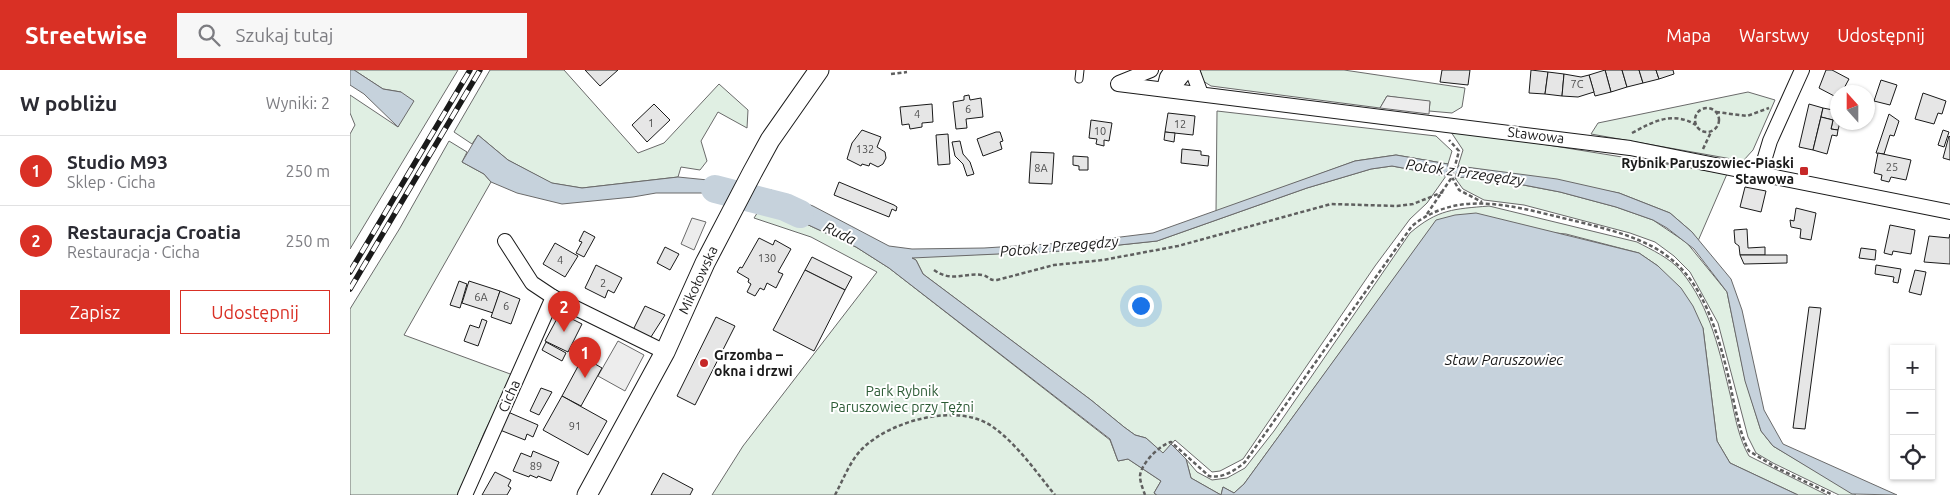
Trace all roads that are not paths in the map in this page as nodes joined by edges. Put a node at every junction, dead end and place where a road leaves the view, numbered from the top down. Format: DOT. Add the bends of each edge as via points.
graph roads {
  1 [pos="819,70"];
  2 [pos="1080,70"];
  3 [pos="1151,70"];
  4 [pos="1172,70"];
  5 [pos="1187,70"];
  6 [pos="1192,70"];
  7 [pos="1802,70"];
  8 [pos="1079,79"];
  9 [pos="1168,90"];
  10 [pos="1202,94"];
  11 [pos="1760,174"];
  12 [pos="1950,212"];
  13 [pos="505,240"];
  14 [pos="553,297"];
  15 [pos="665,352"];
  16 [pos="465,495"];
  17 [pos="587,495"];
  1 -- 15 [label="main road, Mikołowska" via="770,140 752,172"];
  2 -- 8 [label="lane"];
  3 -- 9 [label="street, Stawowa" via="1118,84"];
  4 -- 9 [label="street" via="1167,77"];
  5 -- 9 [label="street"];
  6 -- 10 [label="street"];
  7 -- 11 [label="street" via="1770,141"];
  9 -- 10 [label="street, Stawowa"];
  10 -- 11 [label="street, Stawowa" via="1618,146"];
  11 -- 12 [label="street, Stawowa"];
  13 -- 14 [label="street" via="532,283"];
  14 -- 15 [label="street"];
  14 -- 16 [label="street, Cicha"];
  15 -- 17 [label="main road, Mikołowska"];
}
